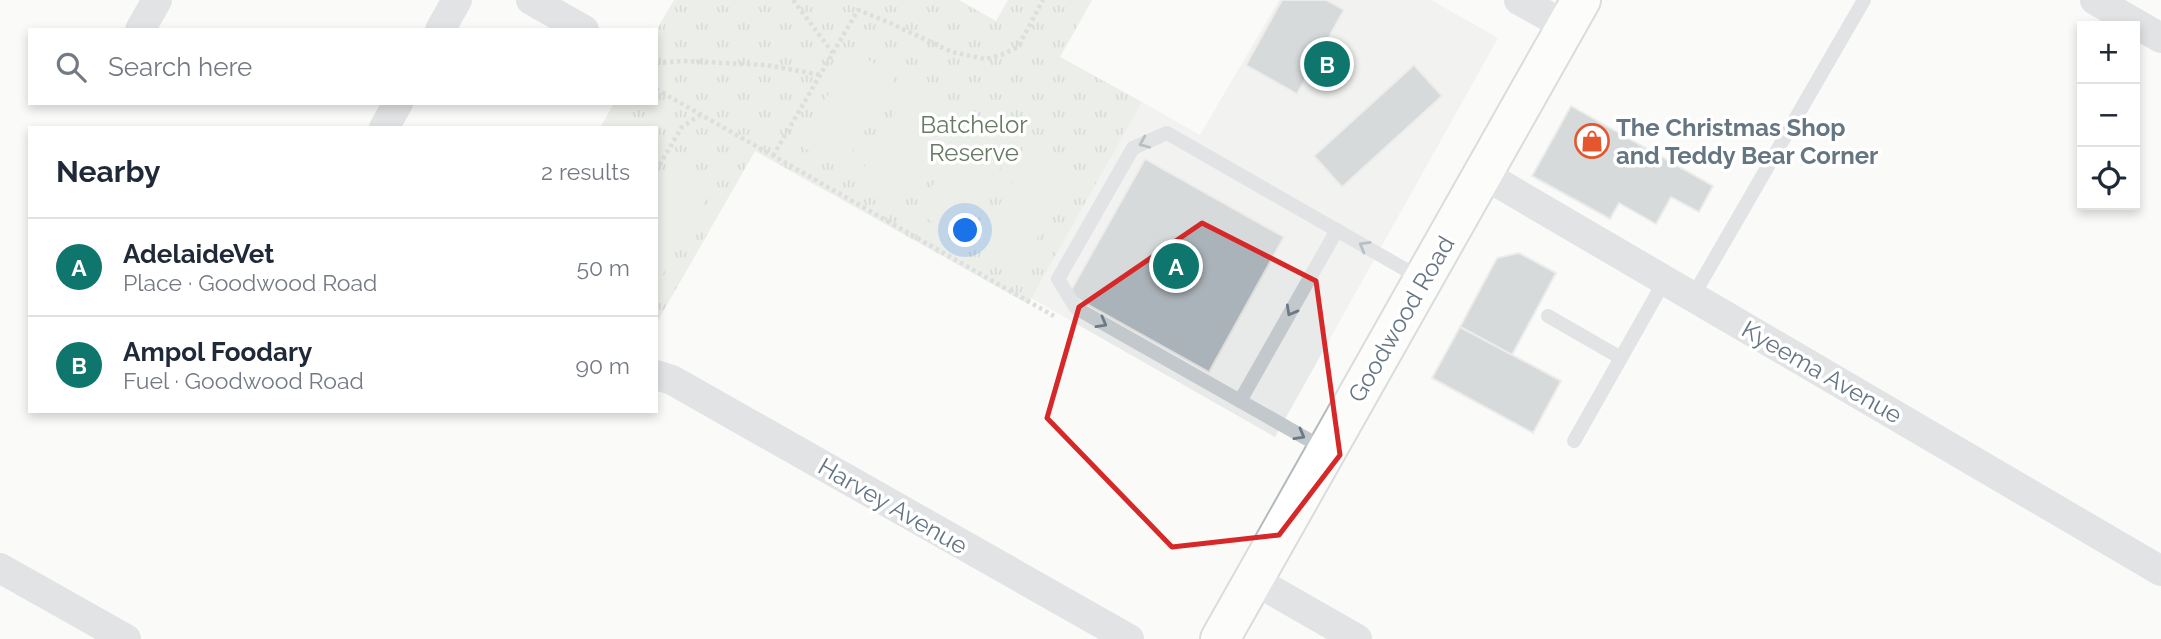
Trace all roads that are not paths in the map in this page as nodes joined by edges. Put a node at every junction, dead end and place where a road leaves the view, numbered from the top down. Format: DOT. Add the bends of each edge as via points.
graph roads {
  1 [pos="157,0"];
  2 [pos="457,0"];
  3 [pos="531,0"];
  4 [pos="1519,0"];
  5 [pos="1864,0"];
  6 [pos="2095,0"];
  7 [pos="1574,13"];
  8 [pos="141,28"];
  9 [pos="441,28"];
  10 [pos="580,28"];
  11 [pos="2161,38"];
  12 [pos="397,105"];
  13 [pos="385,126"];
  14 [pos="1483,174"];
  15 [pos="1337,230"];
  16 [pos="1423,280"];
  17 [pos="1665,281"];
  18 [pos="1693,296"];
  19 [pos="1548,316"];
  20 [pos="1621,358"];
  21 [pos="658,376"];
  22 [pos="1240,401"];
  23 [pos="1574,441"];
  24 [pos="1327,450"];
  25 [pos="0,568"];
  26 [pos="2161,571"];
  27 [pos="1254,580"];
  28 [pos="126,639"];
  29 [pos="1129,639"];
  30 [pos="1220,639"];
  31 [pos="1357,639"];
  1 -- 8 [label="street"];
  2 -- 9 [label="street"];
  3 -- 10 [label="street"];
  4 -- 7 [label="street"];
  5 -- 18 [label="lane"];
  6 -- 11 [label="street"];
  7 -- 14 [label="main road, Goodwood Road"];
  12 -- 13 [label="street"];
  14 -- 16 [label="main road, Goodwood Road"];
  14 -- 17 [label="street, Kyeema Avenue"];
  16 -- 15 [label="lane, one-way"];
  15 -- 22 [label="lane, one-way"];
  15 -- 22 [label="lane, one-way" via="1167,133 1132,148 1058,279 1076,308"];
  16 -- 24 [label="main road, Goodwood Road"];
  17 -- 18 [label="street, Kyeema Avenue"];
  17 -- 20 [label="lane"];
  18 -- 26 [label="street, Kyeema Avenue"];
  19 -- 20 [label="lane"];
  20 -- 23 [label="lane"];
  21 -- 29 [label="street, Harvey Avenue"];
  22 -- 24 [label="lane, one-way"];
  24 -- 27 [label="main road, Goodwood Road"];
  25 -- 28 [label="street"];
  27 -- 30 [label="main road, Goodwood Road"];
  27 -- 31 [label="street"];
}
